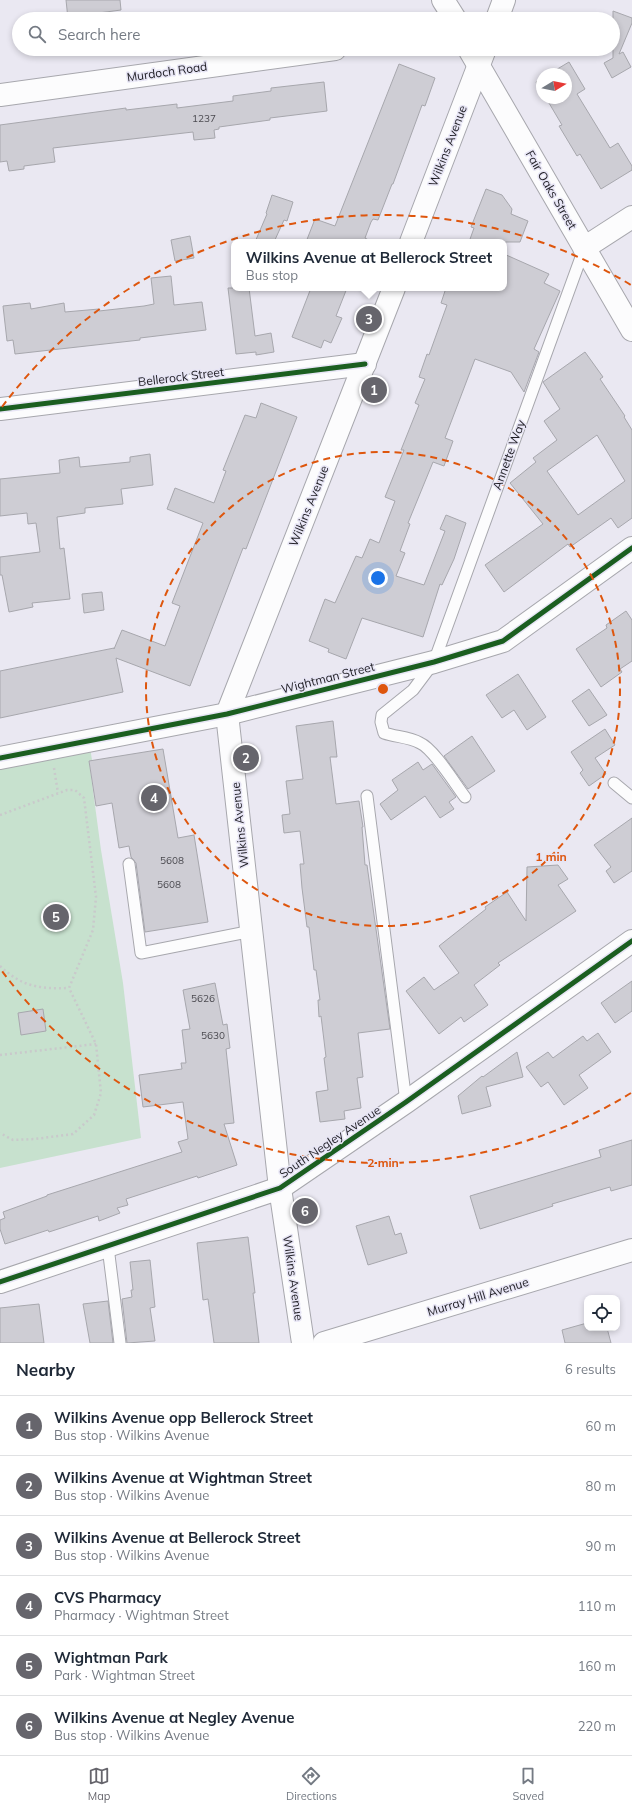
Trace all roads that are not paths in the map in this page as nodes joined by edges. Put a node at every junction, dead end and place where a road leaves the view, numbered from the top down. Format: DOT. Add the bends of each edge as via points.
graph roads {
  1 [pos="443,0"];
  2 [pos="504,0"];
  3 [pos="451,12"];
  4 [pos="500,12"];
  5 [pos="284,56"];
  6 [pos="478,56"];
  7 [pos="479,56"];
  8 [pos="0,95"];
  9 [pos="632,217"];
  10 [pos="412,239"];
  11 [pos="584,248"];
  12 [pos="393,291"];
  13 [pos="632,330"];
  14 [pos="365,364"];
  15 [pos="0,409"];
  16 [pos="632,548"];
  17 [pos="434,662"];
  18 [pos="227,714"];
  19 [pos="0,758"];
  20 [pos="614,783"];
  21 [pos="367,796"];
  22 [pos="465,797"];
  23 [pos="632,798"];
  24 [pos="129,864"];
  25 [pos="252,931"];
  26 [pos="632,941"];
  27 [pos="406,1102"];
  28 [pos="280,1188"];
  29 [pos="108,1247"];
  30 [pos="632,1250"];
  31 [pos="0,1282"];
  32 [pos="120,1343"];
  33 [pos="303,1343"];
  34 [pos="324,1343"];
  1 -- 3 [label="street"];
  2 -- 4 [label="street"];
  5 -- 8 [label="street, Murdoch Road"];
  6 -- 10 [label="street, Wilkins Avenue"];
  7 -- 11 [label="street, Fair Oaks Street"];
  9 -- 11 [label="street"];
  11 -- 13 [label="street, Fair Oaks Street"];
  11 -- 17 [label="lane, Annette Way"];
  12 -- 14 [label="street, Wilkins Avenue"];
  14 -- 15 [label="street, Bellerock Street"];
  14 -- 18 [label="street, Wilkins Avenue"];
  16 -- 17 [label="street, Wightman Street" via="503,641"];
  17 -- 18 [label="street, Wightman Street"];
  17 -- 22 [label="lane, Annette Way" via="413,690 382,715 381,722 384,734 411,739 427,747"];
  18 -- 19 [label="street, Wightman Street"];
  18 -- 25 [label="street, Wilkins Avenue"];
  20 -- 23 [label="lane"];
  21 -- 27 [label="lane"];
  24 -- 25 [label="lane" via="141,953"];
  25 -- 28 [label="street, Wilkins Avenue"];
  26 -- 27 [label="street, South Negley Avenue"];
  27 -- 28 [label="street, South Negley Avenue"];
  28 -- 29 [label="street, South Negley Avenue"];
  28 -- 33 [label="street, Wilkins Avenue"];
  29 -- 31 [label="street, South Negley Avenue"];
  29 -- 32 [label="lane"];
  30 -- 34 [label="street, Murray Hill Avenue"];
}
